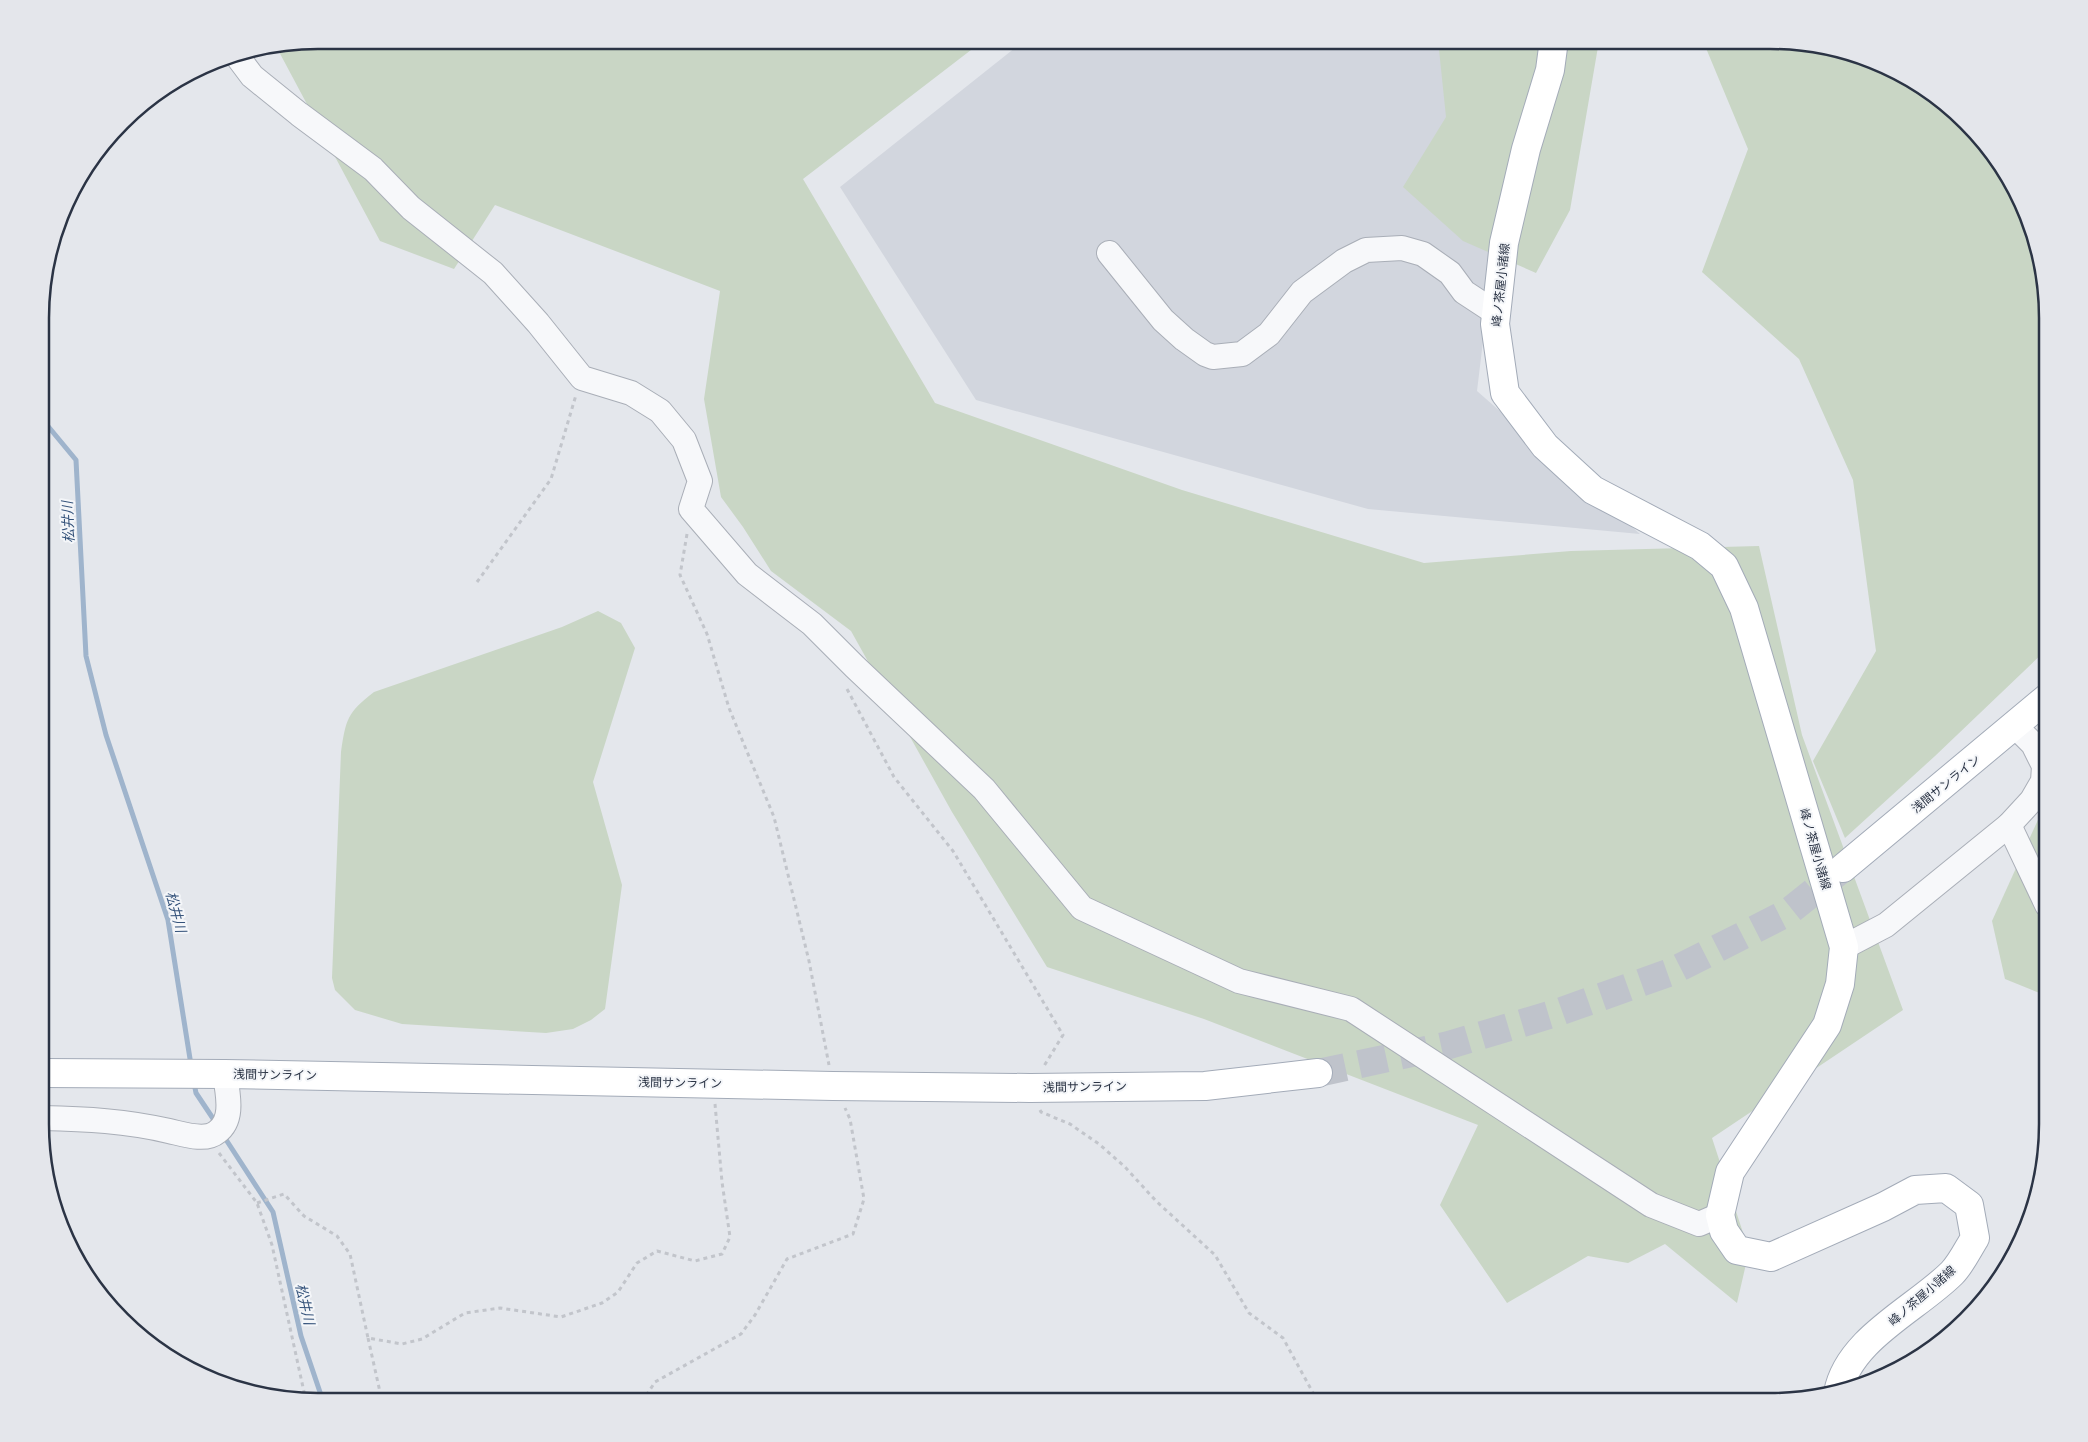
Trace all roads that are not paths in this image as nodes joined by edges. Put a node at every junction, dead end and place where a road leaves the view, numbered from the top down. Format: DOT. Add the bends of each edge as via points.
graph roads {
  1 [pos="1553,49"];
  2 [pos="240,60"];
  3 [pos="1110,253"];
  4 [pos="1496,313"];
  5 [pos="2039,705"];
  6 [pos="2016,727"];
  7 [pos="2039,756"];
  8 [pos="2039,788"];
  9 [pos="2009,824"];
  10 [pos="1843,868"];
  11 [pos="2039,888"];
  12 [pos="1844,948"];
  13 [pos="49,1073"];
  14 [pos="225,1074"];
  15 [pos="1318,1074"];
  16 [pos="49,1118"];
  17 [pos="1720,1215"];
  18 [pos="1841,1384"];
  1 -- 4 [label="main road, 峰ノ茶屋小諸線" via="1504,243"];
  2 -- 17 [label="street" via="252,76 373,169 411,208 493,273 582,378 631,393 660,411 684,440 700,481 691,509 746,574 812,624 984,789 1082,908 1239,981 1351,1009 1651,1205 1699,1224"];
  3 -- 4 [label="street" via="1163,320 1184,339 1214,357 1242,354 1269,334 1302,292 1344,261 1366,250 1402,248 1423,254 1450,273 1464,292"];
  4 -- 12 [label="main road, 峰ノ茶屋小諸線" via="1494,324 1505,393 1545,446 1593,490 1700,546 1724,566 1744,608"];
  5 -- 6 [label="main road, 浅間サンライン"];
  6 -- 7 [label="street" via="2033,744"];
  6 -- 10 [label="main road, 浅間サンライン"];
  8 -- 9 [label="street"];
  9 -- 11 [label="street"];
  9 -- 12 [label="street" via="1886,925"];
  12 -- 17 [label="main road, 峰ノ茶屋小諸線" via="1840,984 1827,1025 1730,1172"];
  13 -- 14 [label="main road, 浅間サンライン"];
  14 -- 15 [label="main road, 浅間サンライン" via="1030,1088 1205,1086"];
  14 -- 16 [label="street" via="229,1106 222,1128 216,1134 186,1135 112,1120"];
  17 -- 18 [label="main road, 峰ノ茶屋小諸線" via="1724,1231 1736,1250 1771,1257 1915,1190 1946,1188 1969,1204 1976,1238 1953,1272 1867,1342 1847,1368"];
}
